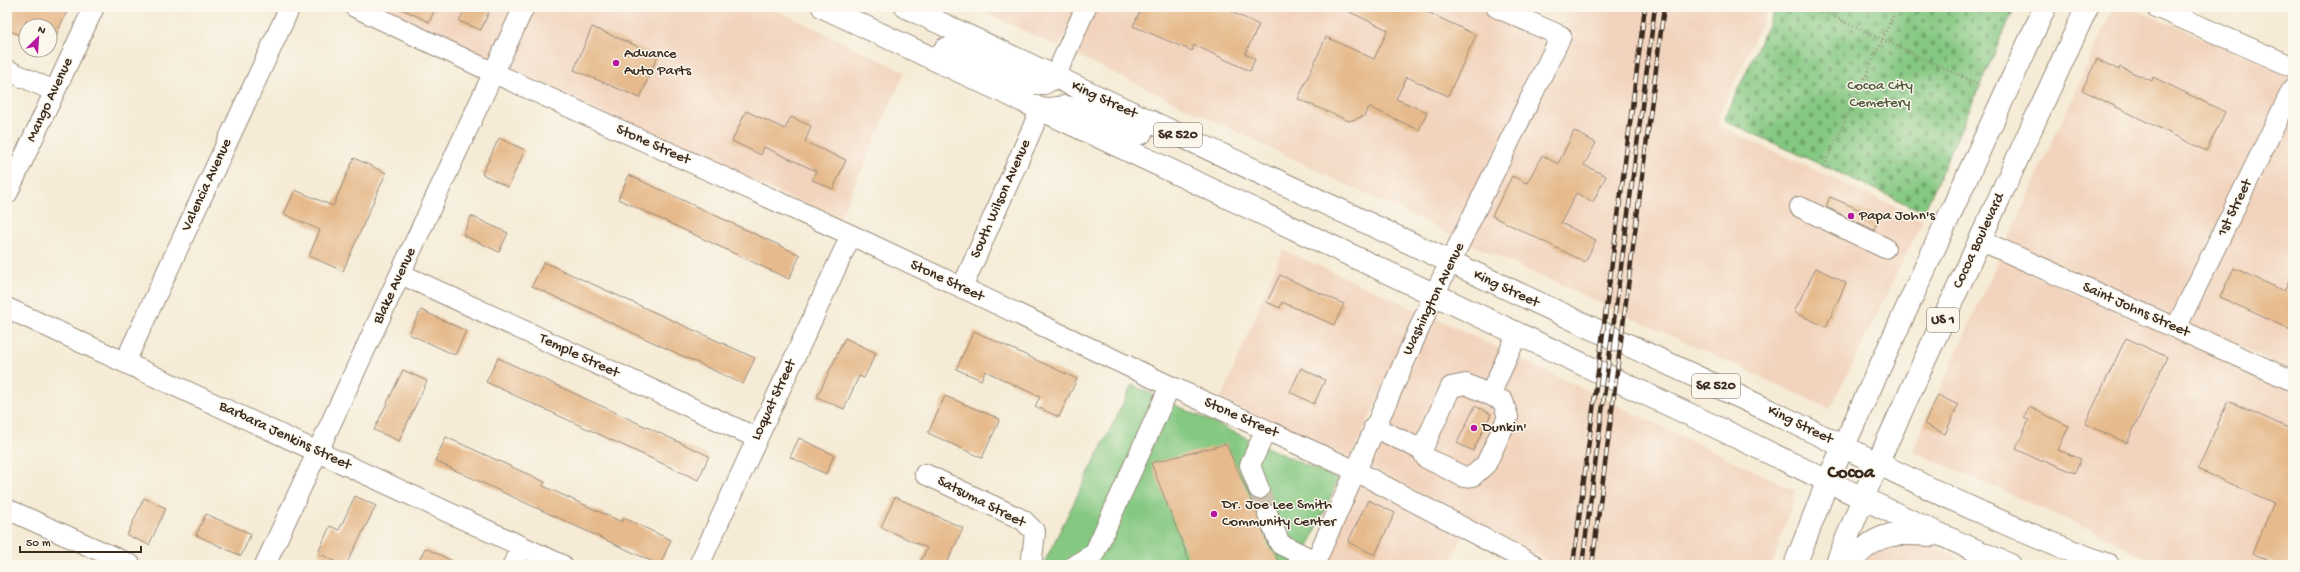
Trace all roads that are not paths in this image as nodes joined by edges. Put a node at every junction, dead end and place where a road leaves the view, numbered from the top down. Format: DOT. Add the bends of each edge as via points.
graph roads {
  1 [pos="94,7"];
  2 [pos="290,7"];
  3 [pos="355,7"];
  4 [pos="524,7"];
  5 [pos="823,7"];
  6 [pos="906,7"];
  7 [pos="1086,7"];
  8 [pos="1496,7"];
  9 [pos="2045,7"];
  10 [pos="2087,7"];
  11 [pos="2156,7"];
  12 [pos="847,18"];
  13 [pos="2293,67"];
  14 [pos="7,70"];
  15 [pos="492,72"];
  16 [pos="1055,77"];
  17 [pos="2293,88"];
  18 [pos="54,91"];
  19 [pos="1040,111"];
  20 [pos="1234,162"];
  21 [pos="7,194"];
  22 [pos="1800,207"];
  23 [pos="851,236"];
  24 [pos="1980,240"];
  25 [pos="1885,248"];
  26 [pos="1450,263"];
  27 [pos="401,274"];
  28 [pos="962,288"];
  29 [pos="1434,295"];
  30 [pos="7,308"];
  31 [pos="2176,328"];
  32 [pos="1517,335"];
  33 [pos="125,362"];
  34 [pos="2293,381"];
  35 [pos="1170,386"];
  36 [pos="1501,406"];
  37 [pos="1374,427"];
  38 [pos="1266,430"];
  39 [pos="1431,431"];
  40 [pos="757,438"];
  41 [pos="1843,446"];
  42 [pos="1422,450"];
  43 [pos="317,451"];
  44 [pos="1877,464"];
  45 [pos="1354,470"];
  46 [pos="925,474"];
  47 [pos="1828,480"];
  48 [pos="1259,489"];
  49 [pos="1863,497"];
  50 [pos="7,509"];
  51 [pos="1268,515"];
  52 [pos="1939,535"];
  53 [pos="521,546"];
  54 [pos="1314,563"];
  55 [pos="132,565"];
  56 [pos="264,565"];
  57 [pos="513,565"];
  58 [pos="562,565"];
  59 [pos="699,565"];
  60 [pos="1029,565"];
  61 [pos="1075,565"];
  62 [pos="1534,565"];
  63 [pos="1795,565"];
  64 [pos="1836,565"];
  65 [pos="1848,565"];
  66 [pos="2010,565"];
  67 [pos="2108,565"];
  1 -- 18 [label="street, Mango Avenue"];
  2 -- 33 [label="street, Valencia Avenue"];
  3 -- 15 [label="street, Stone Street"];
  4 -- 15 [label="street, Blake Avenue"];
  5 -- 12 [label="main road, SR 520"];
  6 -- 16 [label="main road, King Street / SR 520"];
  7 -- 16 [label="street"];
  8 -- 26 [label="street, Washington Avenue" via="1561,36"];
  9 -- 41 [label="main road, US 1"];
  10 -- 24 [label="main road, Cocoa Boulevard / US 1"];
  11 -- 13 [label="street"];
  12 -- 16 [label="main road" via="902,30 1001,73 1031,83 1044,83"];
  12 -- 19 [label="main road, SR 520"];
  14 -- 18 [label="street"];
  15 -- 23 [label="street, Stone Street"];
  15 -- 27 [label="street, Blake Avenue"];
  16 -- 20 [label="main road, King Street / SR 520"];
  17 -- 31 [label="street, 1st Street"];
  18 -- 21 [label="street, Mango Avenue"];
  19 -- 20 [label="main road" via="1065,107 1083,111 1163,142 1205,156"];
  19 -- 28 [label="street, South Wilson Avenue"];
  19 -- 29 [label="main road, SR 520"];
  20 -- 26 [label="main road, King Street / SR 520"];
  22 -- 25 [label="street"];
  23 -- 28 [label="street, Stone Street"];
  23 -- 40 [label="street, Loquat Street"];
  24 -- 31 [label="street, Saint Johns Street"];
  24 -- 44 [label="main road, Cocoa Boulevard / US 1"];
  26 -- 29 [label="street, Washington Avenue"];
  26 -- 41 [label="main road, King Street / SR 520"];
  27 -- 40 [label="street, Temple Street"];
  27 -- 43 [label="street, Blake Avenue"];
  28 -- 35 [label="street, Stone Street"];
  29 -- 32 [label="main road, SR 520"];
  29 -- 37 [label="street, Washington Avenue"];
  30 -- 33 [label="street, Barbara Jenkins Street"];
  31 -- 34 [label="street, Saint Johns Street"];
  32 -- 36 [label="street"];
  32 -- 47 [label="main road, SR 520"];
  33 -- 43 [label="street, Barbara Jenkins Street"];
  35 -- 38 [label="street, Stone Street"];
  35 -- 61 [label="street" via="1094,554"];
  36 -- 39 [label="street" via="1466,384 1451,388"];
  36 -- 39 [label="street" via="1479,460 1470,467 1463,467 1435,452"];
  36 -- 42 [label="street" via="1486,464 1473,476 1464,477 1426,458"];
  37 -- 42 [label="street"];
  37 -- 45 [label="street, Washington Avenue"];
  38 -- 45 [label="street, Stone Street"];
  38 -- 48 [label="street" via="1250,465"];
  39 -- 42 [label="street"];
  40 -- 59 [label="street, Loquat Street"];
  41 -- 44 [label="main road, King Street / SR 520"];
  41 -- 47 [label="main road, US 1"];
  43 -- 53 [label="street, Barbara Jenkins Street"];
  43 -- 56 [label="street, Blake Avenue"];
  44 -- 49 [label="main road, Cocoa Boulevard / US 1"];
  44 -- 67 [label="main road, King Street / SR 520" via="2014,528"];
  45 -- 54 [label="street, Washington Avenue"];
  45 -- 62 [label="street, Stone Street"];
  46 -- 60 [label="street, Satsuma Street" via="1023,520 1035,532"];
  47 -- 49 [label="main road, SR 520"];
  47 -- 63 [label="main road, US 1"];
  49 -- 52 [label="main road, SR 520"];
  49 -- 64 [label="main road, Cocoa Boulevard / US 1"];
  50 -- 55 [label="street"];
  51 -- 54 [label="street" via="1280,544"];
  52 -- 65 [label="main road" via="1898,534 1879,538 1862,548"];
  52 -- 66 [label="main road, SR 520"];
  53 -- 57 [label="street"];
  53 -- 58 [label="street, Barbara Jenkins Street"];
}
